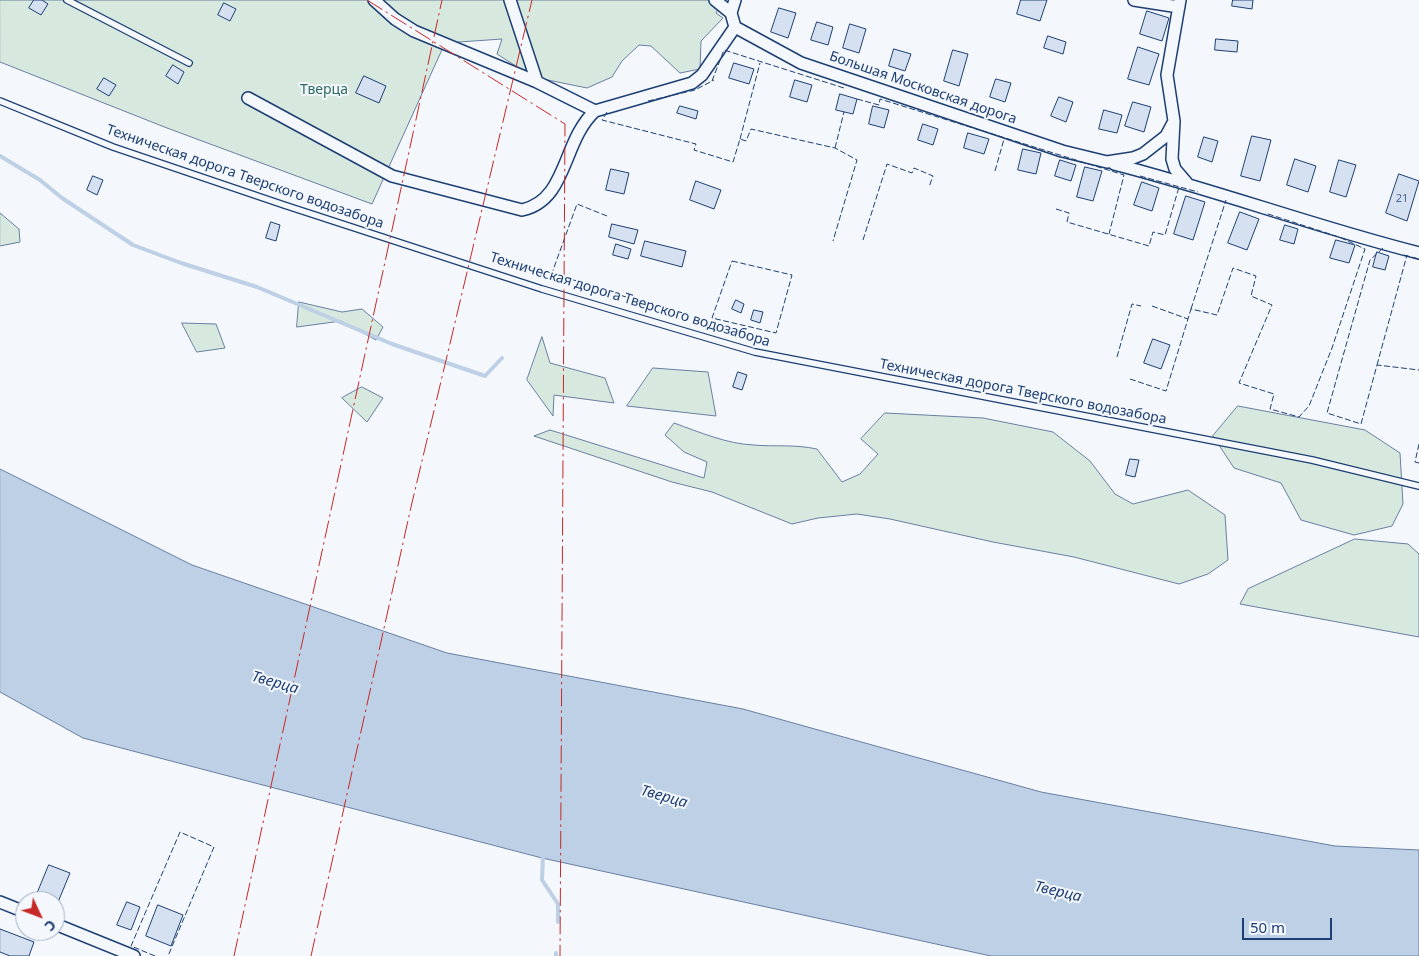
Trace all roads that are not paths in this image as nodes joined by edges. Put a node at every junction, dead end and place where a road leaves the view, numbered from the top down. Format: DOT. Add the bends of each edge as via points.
graph roads {
  1 [pos="67,0"];
  2 [pos="374,0"];
  3 [pos="510,0"];
  4 [pos="715,0"];
  5 [pos="735,0"];
  6 [pos="1134,0"];
  7 [pos="1179,3"];
  8 [pos="731,13"];
  9 [pos="735,27"];
  10 [pos="189,63"];
  11 [pos="537,82"];
  12 [pos="248,98"];
  13 [pos="0,101"];
  14 [pos="595,111"];
  15 [pos="1174,122"];
  16 [pos="1107,162"];
  17 [pos="1187,183"];
  18 [pos="1419,253"];
  19 [pos="1419,486"];
  20 [pos="0,902"];
  21 [pos="15,908"];
  22 [pos="65,928"];
  23 [pos="134,956"];
  1 -- 10 [label="lane"];
  2 -- 11 [label="street" via="395,20 414,31"];
  3 -- 11 [label="street"];
  4 -- 8 [label="street"];
  5 -- 8 [label="street"];
  6 -- 7 [label="street"];
  7 -- 15 [label="street" via="1167,75"];
  8 -- 9 [label="street"];
  9 -- 14 [label="street" via="702,75 692,83"];
  9 -- 16 [label="street, Большая Московская дорога" via="801,63 1053,148"];
  11 -- 14 [label="street"];
  12 -- 14 [label="street" via="392,176 522,210 542,202 554,188 572,140"];
  13 -- 19 [label="lane, Техническая дорога Тверского водозабора" via="113,148 284,205 542,289 755,352 1312,460"];
  15 -- 16 [label="street, Большая Московская дорога" via="1166,136 1143,154"];
  15 -- 17 [label="street" via="1172,159"];
  16 -- 17 [label="street, Большая Московская дорога"];
  17 -- 18 [label="street, Большая Московская дорога"];
  20 -- 21 [label="street"];
  22 -- 23 [label="street"];
}
